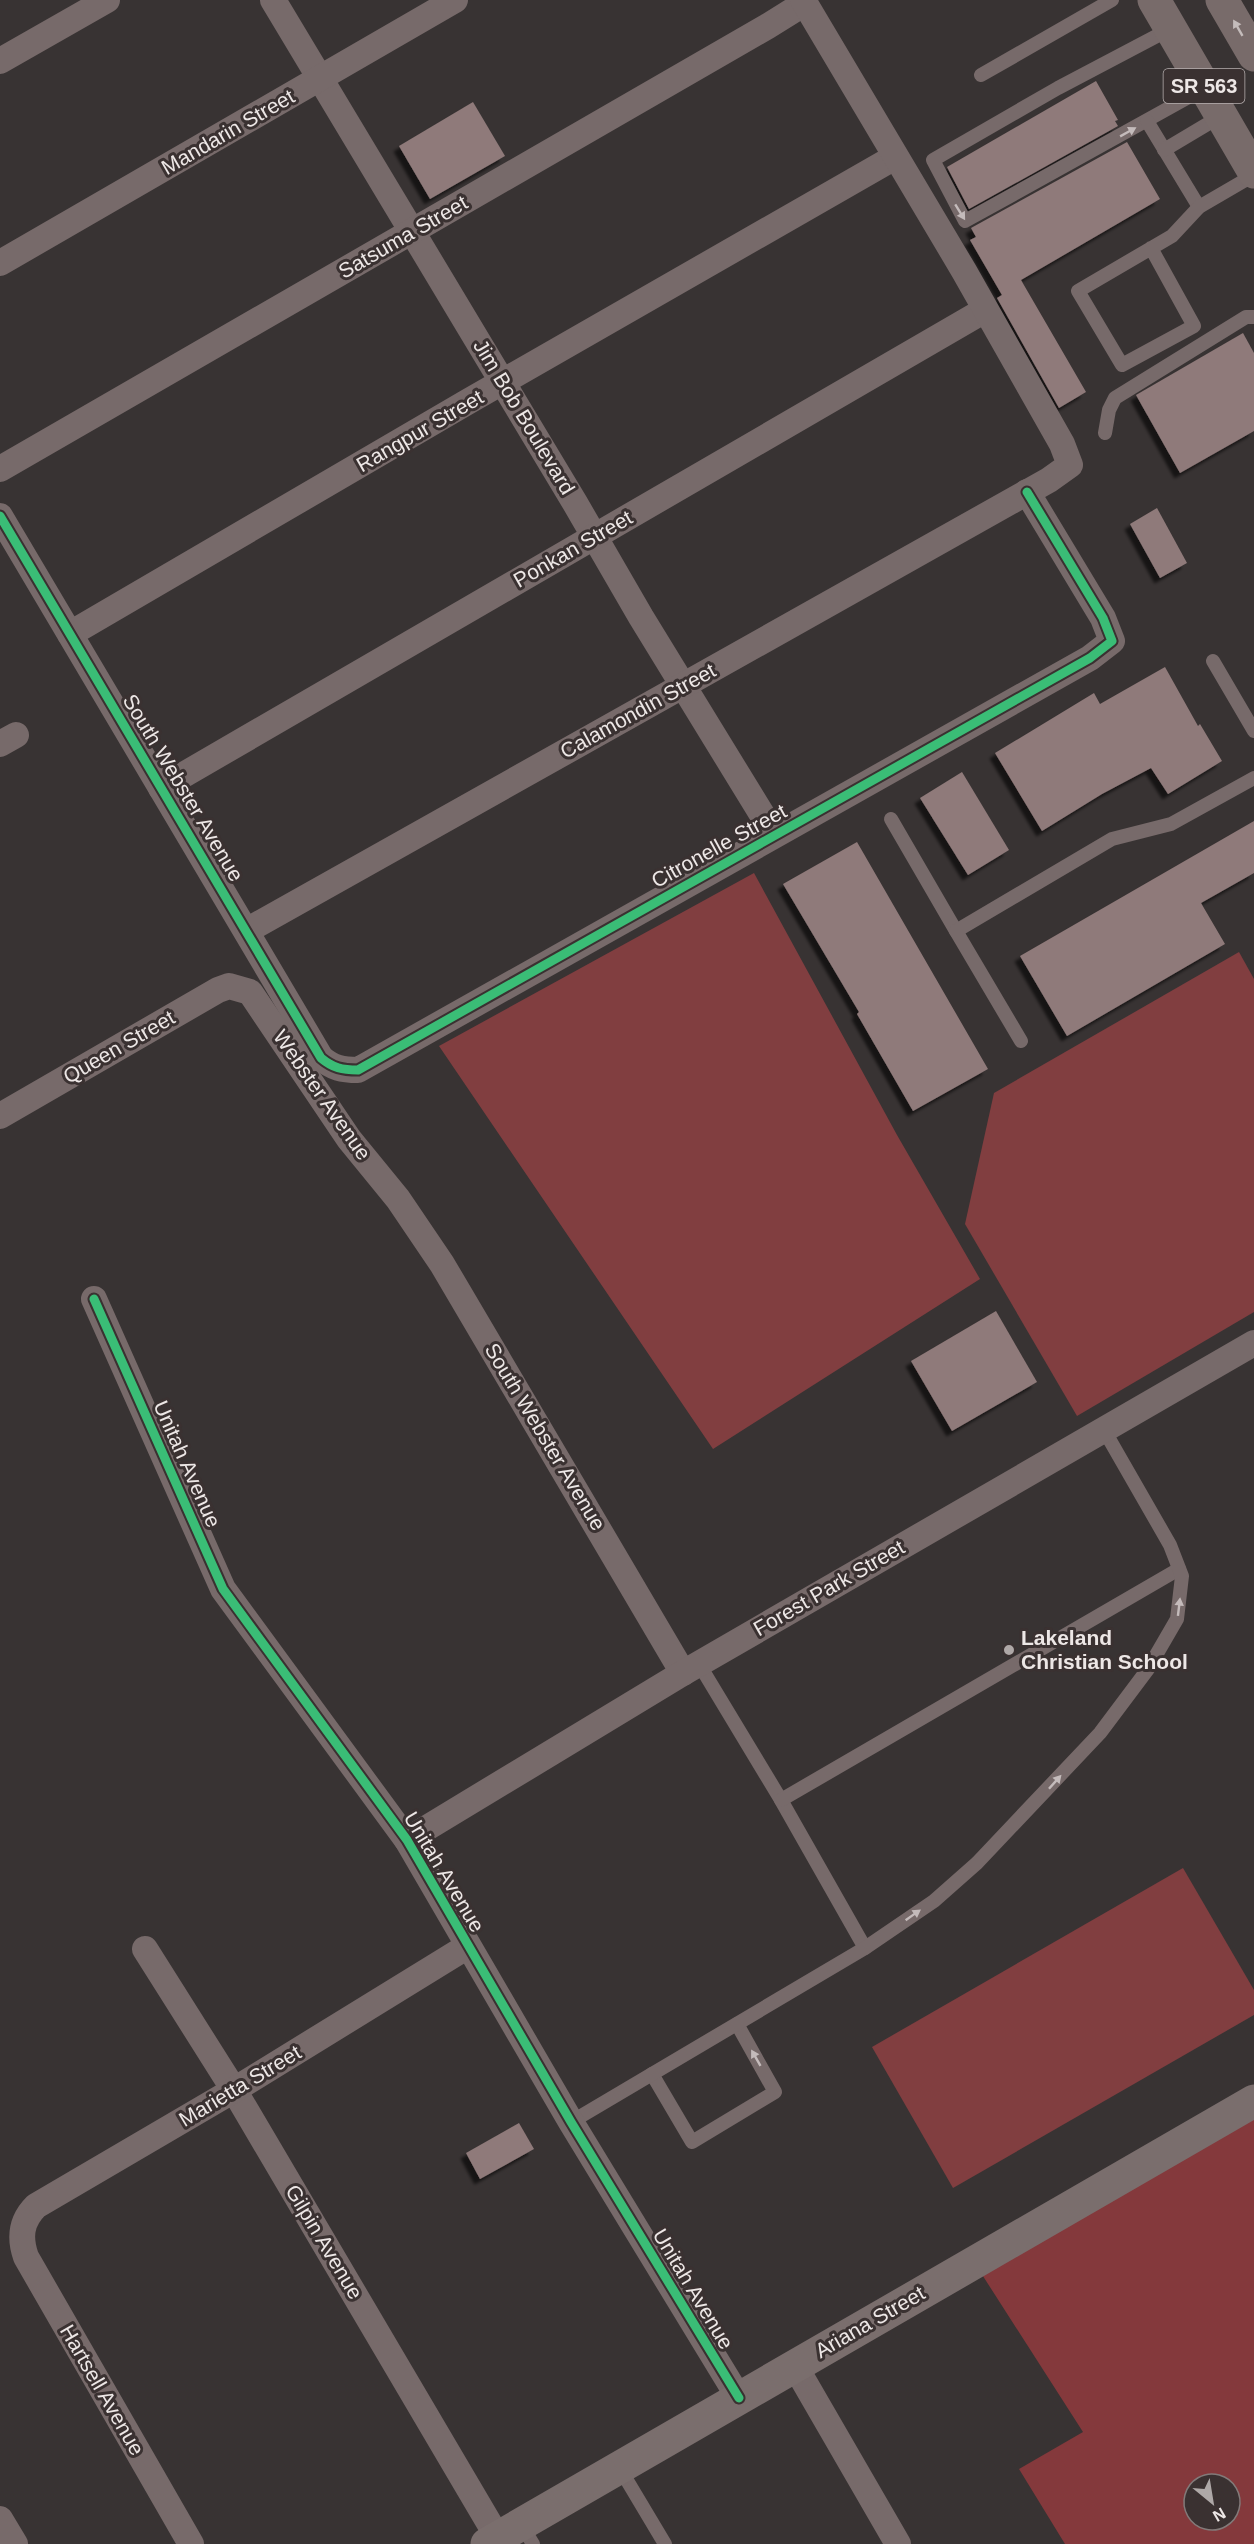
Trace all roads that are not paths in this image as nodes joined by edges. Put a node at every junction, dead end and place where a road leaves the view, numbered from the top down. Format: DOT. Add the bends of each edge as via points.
graph roads {
  1 [pos="107,0"];
  2 [pos="273,0"];
  3 [pos="455,0"];
  4 [pos="1112,0"];
  5 [pos="1154,0"];
  6 [pos="1222,0"];
  7 [pos="804,1"];
  8 [pos="1170,29"];
  9 [pos="1254,55"];
  10 [pos="0,61"];
  11 [pos="981,75"];
  12 [pos="318,78"];
  13 [pos="1205,88"];
  14 [pos="1221,116"];
  15 [pos="1147,122"];
  16 [pos="1164,150"];
  17 [pos="895,157"];
  18 [pos="1254,173"];
  19 [pos="1199,207"];
  20 [pos="413,231"];
  21 [pos="1151,248"];
  22 [pos="0,263"];
  23 [pos="985,310"];
  24 [pos="1254,317"];
  25 [pos="503,382"];
  26 [pos="1105,433"];
  27 [pos="0,469"];
  28 [pos="1027,492"];
  29 [pos="0,516"];
  30 [pos="593,536"];
  31 [pos="70,634"];
  32 [pos="1213,661"];
  33 [pos="683,686"];
  34 [pos="1254,731"];
  35 [pos="1254,778"];
  36 [pos="161,788"];
  37 [pos="891,819"];
  38 [pos="774,834"];
  39 [pos="248,930"];
  40 [pos="956,931"];
  41 [pos="240,988"];
  42 [pos="1021,1041"];
  43 [pos="344,1070"];
  44 [pos="0,1116"];
  45 [pos="402,1205"];
  46 [pos="94,1299"];
  47 [pos="1254,1343"];
  48 [pos="1104,1430"];
  49 [pos="1179,1569"];
  50 [pos="691,1668"];
  51 [pos="781,1800"];
  52 [pos="407,1840"];
  53 [pos="468,1946"];
  54 [pos="145,1948"];
  55 [pos="865,1948"];
  56 [pos="737,2024"];
  57 [pos="652,2074"];
  58 [pos="234,2090"];
  59 [pos="1254,2101"];
  60 [pos="571,2122"];
  61 [pos="22,2233"];
  62 [pos="795,2366"];
  63 [pos="739,2398"];
  64 [pos="619,2467"];
  65 [pos="0,2519"];
  66 [pos="510,2537"];
  67 [pos="15,2544"];
  68 [pos="191,2544"];
  69 [pos="664,2544"];
  70 [pos="898,2544"];
  1 -- 10 [label="street"];
  2 -- 12 [label="street, Jim Bob Boulevard"];
  3 -- 12 [label="street, Mandarin Street"];
  4 -- 11 [label="lane"];
  5 -- 8 [label="main road, SR 563"];
  9 -- 6 [label="main road, SR 563, one-way"];
  7 -- 17 [label="street"];
  7 -- 20 [label="street, Satsuma Street" via="768,26"];
  8 -- 13 [label="main road, SR 563"];
  8 -- 15 [label="lane, one-way" via="933,160 965,220"];
  12 -- 20 [label="street, Jim Bob Boulevard"];
  12 -- 22 [label="street, Mandarin Street"];
  13 -- 14 [label="main road, SR 563"];
  13 -- 15 [label="lane"];
  14 -- 16 [label="lane"];
  14 -- 18 [label="main road, SR 563"];
  15 -- 16 [label="lane"];
  16 -- 19 [label="lane"];
  17 -- 23 [label="street"];
  17 -- 25 [label="street, Rangpur Street"];
  18 -- 19 [label="lane"];
  19 -- 21 [label="lane" via="1172,236"];
  20 -- 25 [label="street, Jim Bob Boulevard"];
  20 -- 27 [label="street, Satsuma Street"];
  21 -- 21 [label="lane" via="1078,291 1122,365 1194,326"];
  23 -- 28 [label="street, Calamondin Street" via="1062,444 1070,465"];
  23 -- 30 [label="street, Ponkan Street"];
  24 -- 26 [label="lane" via="1246,317 1115,398"];
  25 -- 30 [label="street, Jim Bob Boulevard"];
  25 -- 31 [label="street, Rangpur Street"];
  28 -- 33 [label="street, Calamondin Street"];
  28 -- 38 [label="street, Citronelle Street" via="1103,618 1112,641 1090,658"];
  29 -- 31 [label="street, South Webster Avenue"];
  30 -- 33 [label="street, Jim Bob Boulevard"];
  30 -- 36 [label="street, Ponkan Street"];
  31 -- 36 [label="street, South Webster Avenue"];
  32 -- 34 [label="lane"];
  33 -- 38 [label="street, Jim Bob Boulevard"];
  33 -- 39 [label="street, Calamondin Street"];
  35 -- 40 [label="lane" via="1171,824 1112,839"];
  36 -- 39 [label="street, South Webster Avenue"];
  37 -- 40 [label="lane"];
  38 -- 43 [label="street, Citronelle Street" via="370,1065"];
  39 -- 43 [label="street, South Webster Avenue" via="321,1058"];
  40 -- 42 [label="lane"];
  41 -- 44 [label="street, Queen Street" via="218,990"];
  41 -- 45 [label="street, Webster Avenue" via="256,998 349,1139"];
  45 -- 50 [label="street, South Webster Avenue"];
  46 -- 52 [label="street, Unitah Avenue" via="223,1588"];
  47 -- 48 [label="street, Forest Park Street"];
  48 -- 49 [label="lane" via="1170,1545"];
  48 -- 50 [label="street, Forest Park Street"];
  49 -- 51 [label="lane"];
  55 -- 49 [label="lane, one-way" via="934,1901 977,1863 1100,1733 1148,1669 1177,1619 1182,1576"];
  50 -- 51 [label="lane"];
  50 -- 52 [label="street, Forest Park Street"];
  51 -- 55 [label="lane"];
  52 -- 53 [label="street, Unitah Avenue"];
  53 -- 58 [label="street, Marietta Street"];
  53 -- 60 [label="street, Unitah Avenue"];
  54 -- 58 [label="street, Gilpin Avenue"];
  55 -- 56 [label="lane"];
  56 -- 57 [label="lane"];
  57 -- 56 [label="lane, one-way" via="692,2142 775,2092"];
  57 -- 60 [label="lane"];
  58 -- 61 [label="street, Marietta Street" via="36,2206 28,2214"];
  58 -- 66 [label="street, Gilpin Avenue"];
  59 -- 62 [label="street, Ariana Street"];
  60 -- 63 [label="street, Unitah Avenue"];
  61 -- 68 [label="street, Hartsell Avenue" via="26,2257"];
  62 -- 63 [label="street, Ariana Street"];
  62 -- 70 [label="street"];
  63 -- 64 [label="street, Ariana Street"];
  64 -- 66 [label="street, Ariana Street"];
  64 -- 69 [label="lane"];
  65 -- 67 [label="street"];
}
